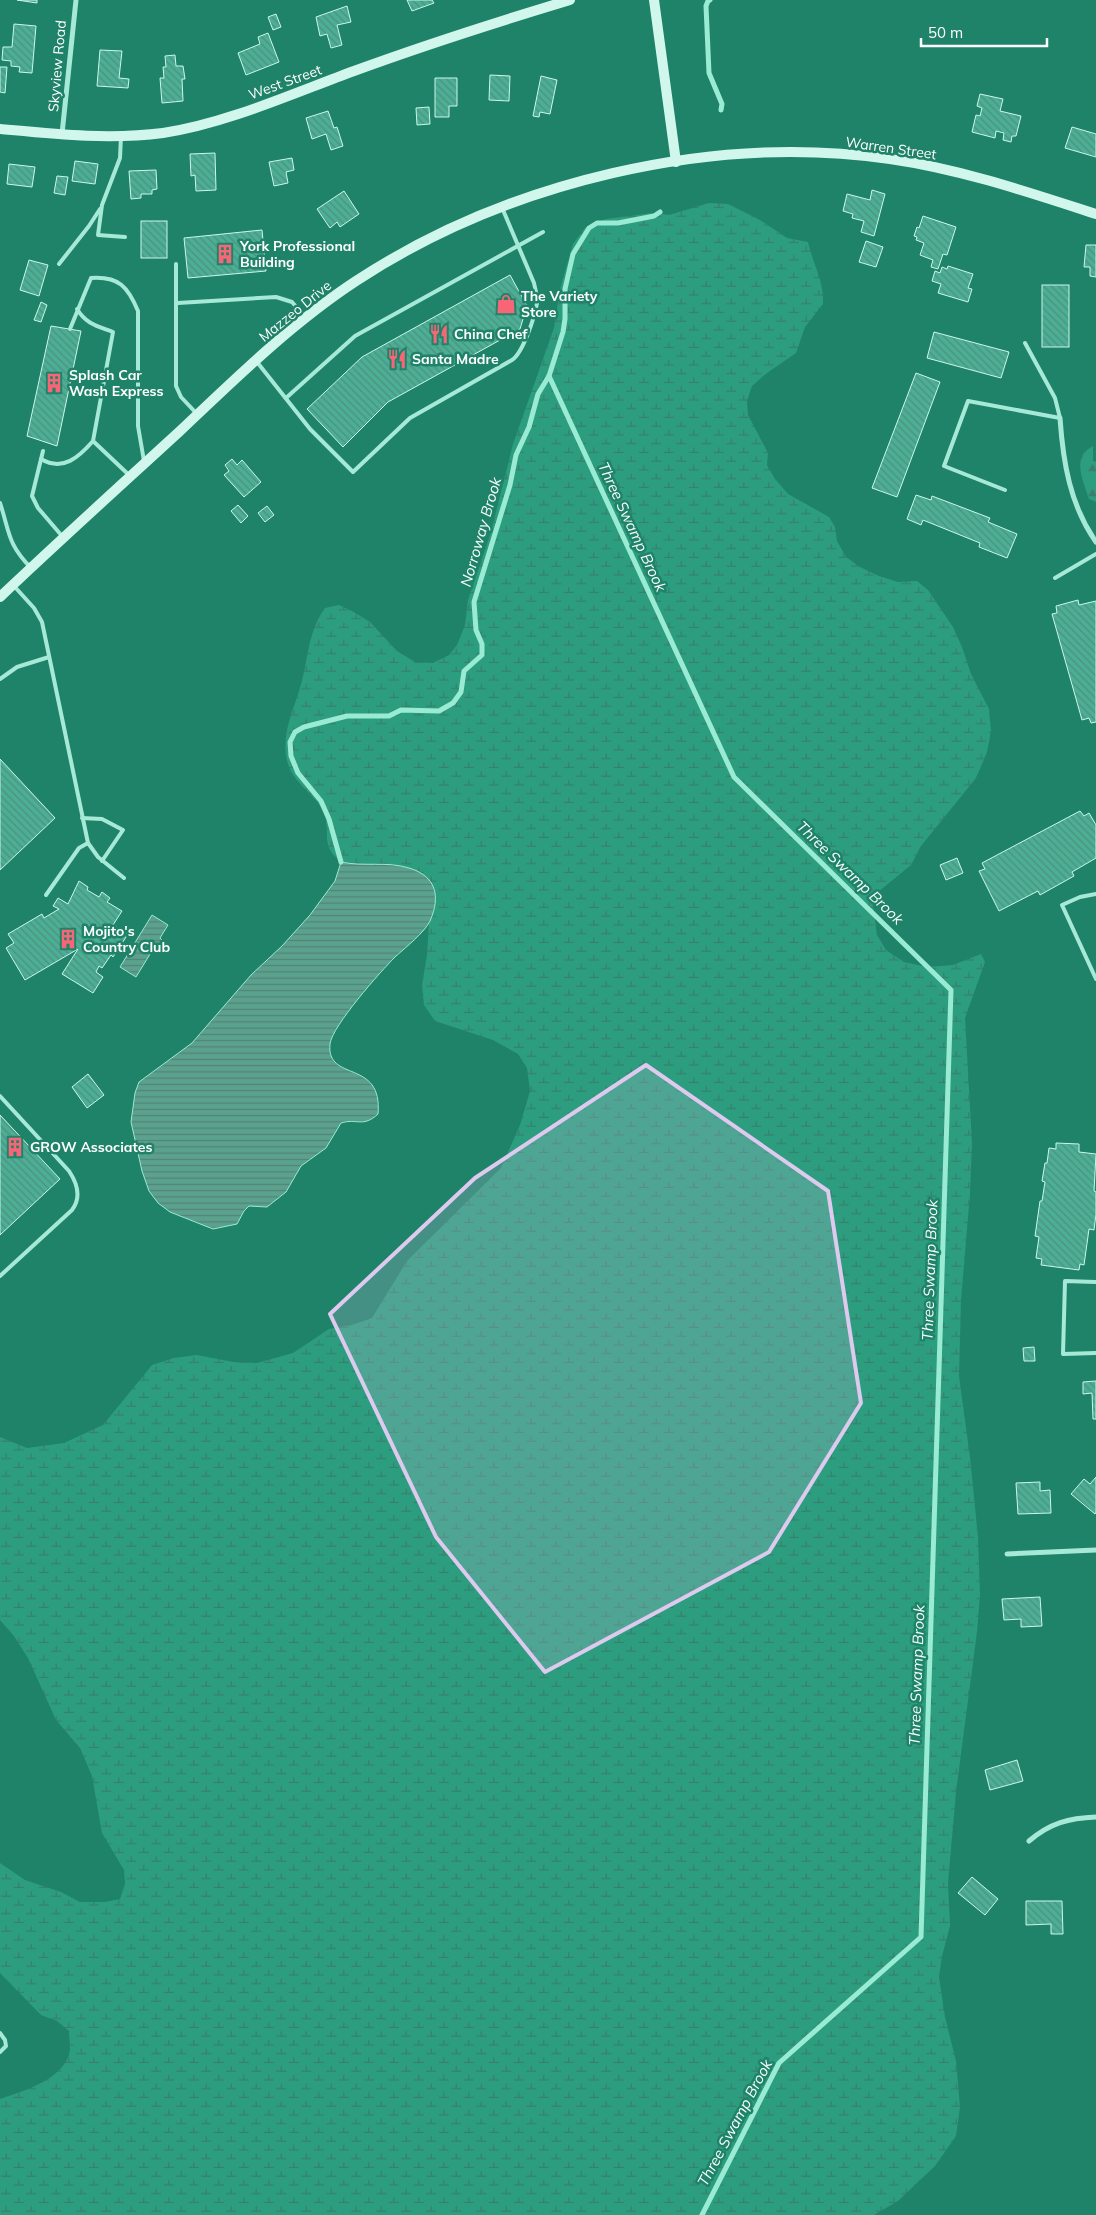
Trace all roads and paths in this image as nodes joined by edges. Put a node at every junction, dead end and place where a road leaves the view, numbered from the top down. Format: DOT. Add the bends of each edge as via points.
graph roads {
  1 [pos="76,0"];
  2 [pos="570,0"];
  3 [pos="654,0"];
  4 [pos="0,129"];
  5 [pos="62,134"];
  6 [pos="121,136"];
  7 [pos="676,162"];
  8 [pos="102,205"];
  9 [pos="502,208"];
  10 [pos="1096,214"];
  11 [pos="543,232"];
  12 [pos="125,237"];
  13 [pos="518,246"];
  14 [pos="59,264"];
  15 [pos="176,264"];
  16 [pos="178,303"];
  17 [pos="77,309"];
  18 [pos="306,317"];
  19 [pos="70,329"];
  20 [pos="1025,343"];
  21 [pos="256,360"];
  22 [pos="286,398"];
  23 [pos="197,414"];
  24 [pos="1060,418"];
  25 [pos="93,440"];
  26 [pos="43,451"];
  27 [pos="41,459"];
  28 [pos="144,463"];
  29 [pos="130,476"];
  30 [pos="1005,490"];
  31 [pos="0,503"];
  32 [pos="64,538"];
  33 [pos="1096,542"];
  34 [pos="1096,554"];
  35 [pos="30,568"];
  36 [pos="1055,578"];
  37 [pos="13,584"];
  38 [pos="0,597"];
  39 [pos="49,657"];
  40 [pos="0,679"];
  41 [pos="82,818"];
  42 [pos="88,843"];
  43 [pos="102,861"];
  44 [pos="124,878"];
  45 [pos="1096,894"];
  46 [pos="46,896"];
  47 [pos="1096,979"];
  48 [pos="0,1096"];
  49 [pos="0,1276"];
  50 [pos="1096,1282"];
  51 [pos="1096,1353"];
  52 [pos="1096,1550"];
  53 [pos="1007,1554"];
  54 [pos="1096,1817"];
  55 [pos="1029,1841"];
  56 [pos="0,2033"];
  57 [pos="0,2052"];
  1 -- 5 [label="street, Skyview Road"];
  2 -- 6 [label="main road, West Street" via="459,34 223,118 178,130"];
  3 -- 7 [label="main road"];
  4 -- 5 [label="main road, West Street"];
  5 -- 6 [label="main road, West Street"];
  6 -- 8 [label="lane" via="120,158"];
  7 -- 9 [label="main road, Mazzeo Drive" via="585,180"];
  7 -- 10 [label="main road, Warren Street" via="777,154 873,157 973,176"];
  8 -- 12 [label="lane" via="98,235"];
  8 -- 14 [label="lane"];
  9 -- 13 [label="lane"];
  9 -- 18 [label="main road, Mazzeo Drive" via="440,234 389,261"];
  11 -- 13 [label="lane"];
  13 -- 22 [label="lane" via="355,336"];
  13 -- 22 [label="lane" via="537,296 518,356 410,418 353,472 310,429"];
  15 -- 16 [label="lane"];
  16 -- 18 [label="lane" via="276,297 292,302"];
  16 -- 23 [label="lane" via="176,386 181,397"];
  17 -- 19 [label="lane"];
  17 -- 25 [label="lane" via="83,319 113,332"];
  17 -- 28 [label="lane" via="91,278 124,285 132,296 138,311 138,426"];
  18 -- 21 [label="main road, Mazzeo Drive"];
  20 -- 24 [label="lane" via="1055,398"];
  21 -- 22 [label="lane"];
  21 -- 23 [label="main road, Mazzeo Drive"];
  23 -- 28 [label="main road, Mazzeo Drive"];
  24 -- 30 [label="lane" via="968,401 944,466"];
  24 -- 33 [label="street" via="1071,491"];
  25 -- 27 [label="lane" via="78,456 58,466"];
  25 -- 29 [label="lane"];
  26 -- 27 [label="lane"];
  27 -- 32 [label="lane" via="32,496"];
  28 -- 29 [label="main road, Mazzeo Drive"];
  29 -- 32 [label="main road, Mazzeo Drive"];
  31 -- 35 [label="lane" via="11,542"];
  32 -- 35 [label="main road, Mazzeo Drive"];
  34 -- 36 [label="lane"];
  35 -- 37 [label="main road, Mazzeo Drive"];
  37 -- 38 [label="main road, Mazzeo Drive"];
  37 -- 39 [label="lane" via="40,617"];
  39 -- 40 [label="lane" via="17,667"];
  39 -- 41 [label="lane"];
  41 -- 42 [label="lane"];
  41 -- 43 [label="lane" via="102,819 123,830"];
  42 -- 43 [label="lane"];
  42 -- 46 [label="lane" via="80,848"];
  43 -- 44 [label="lane"];
  45 -- 47 [label="lane" via="1062,905"];
  48 -- 49 [label="lane" via="69,1170 78,1196 72,1210"];
  50 -- 51 [label="lane" via="1065,1282 1062,1328 1063,1354"];
  52 -- 53 [label="street"];
  54 -- 55 [label="street" via="1058,1822"];
  56 -- 57 [label="lane" via="6,2046"];
}
